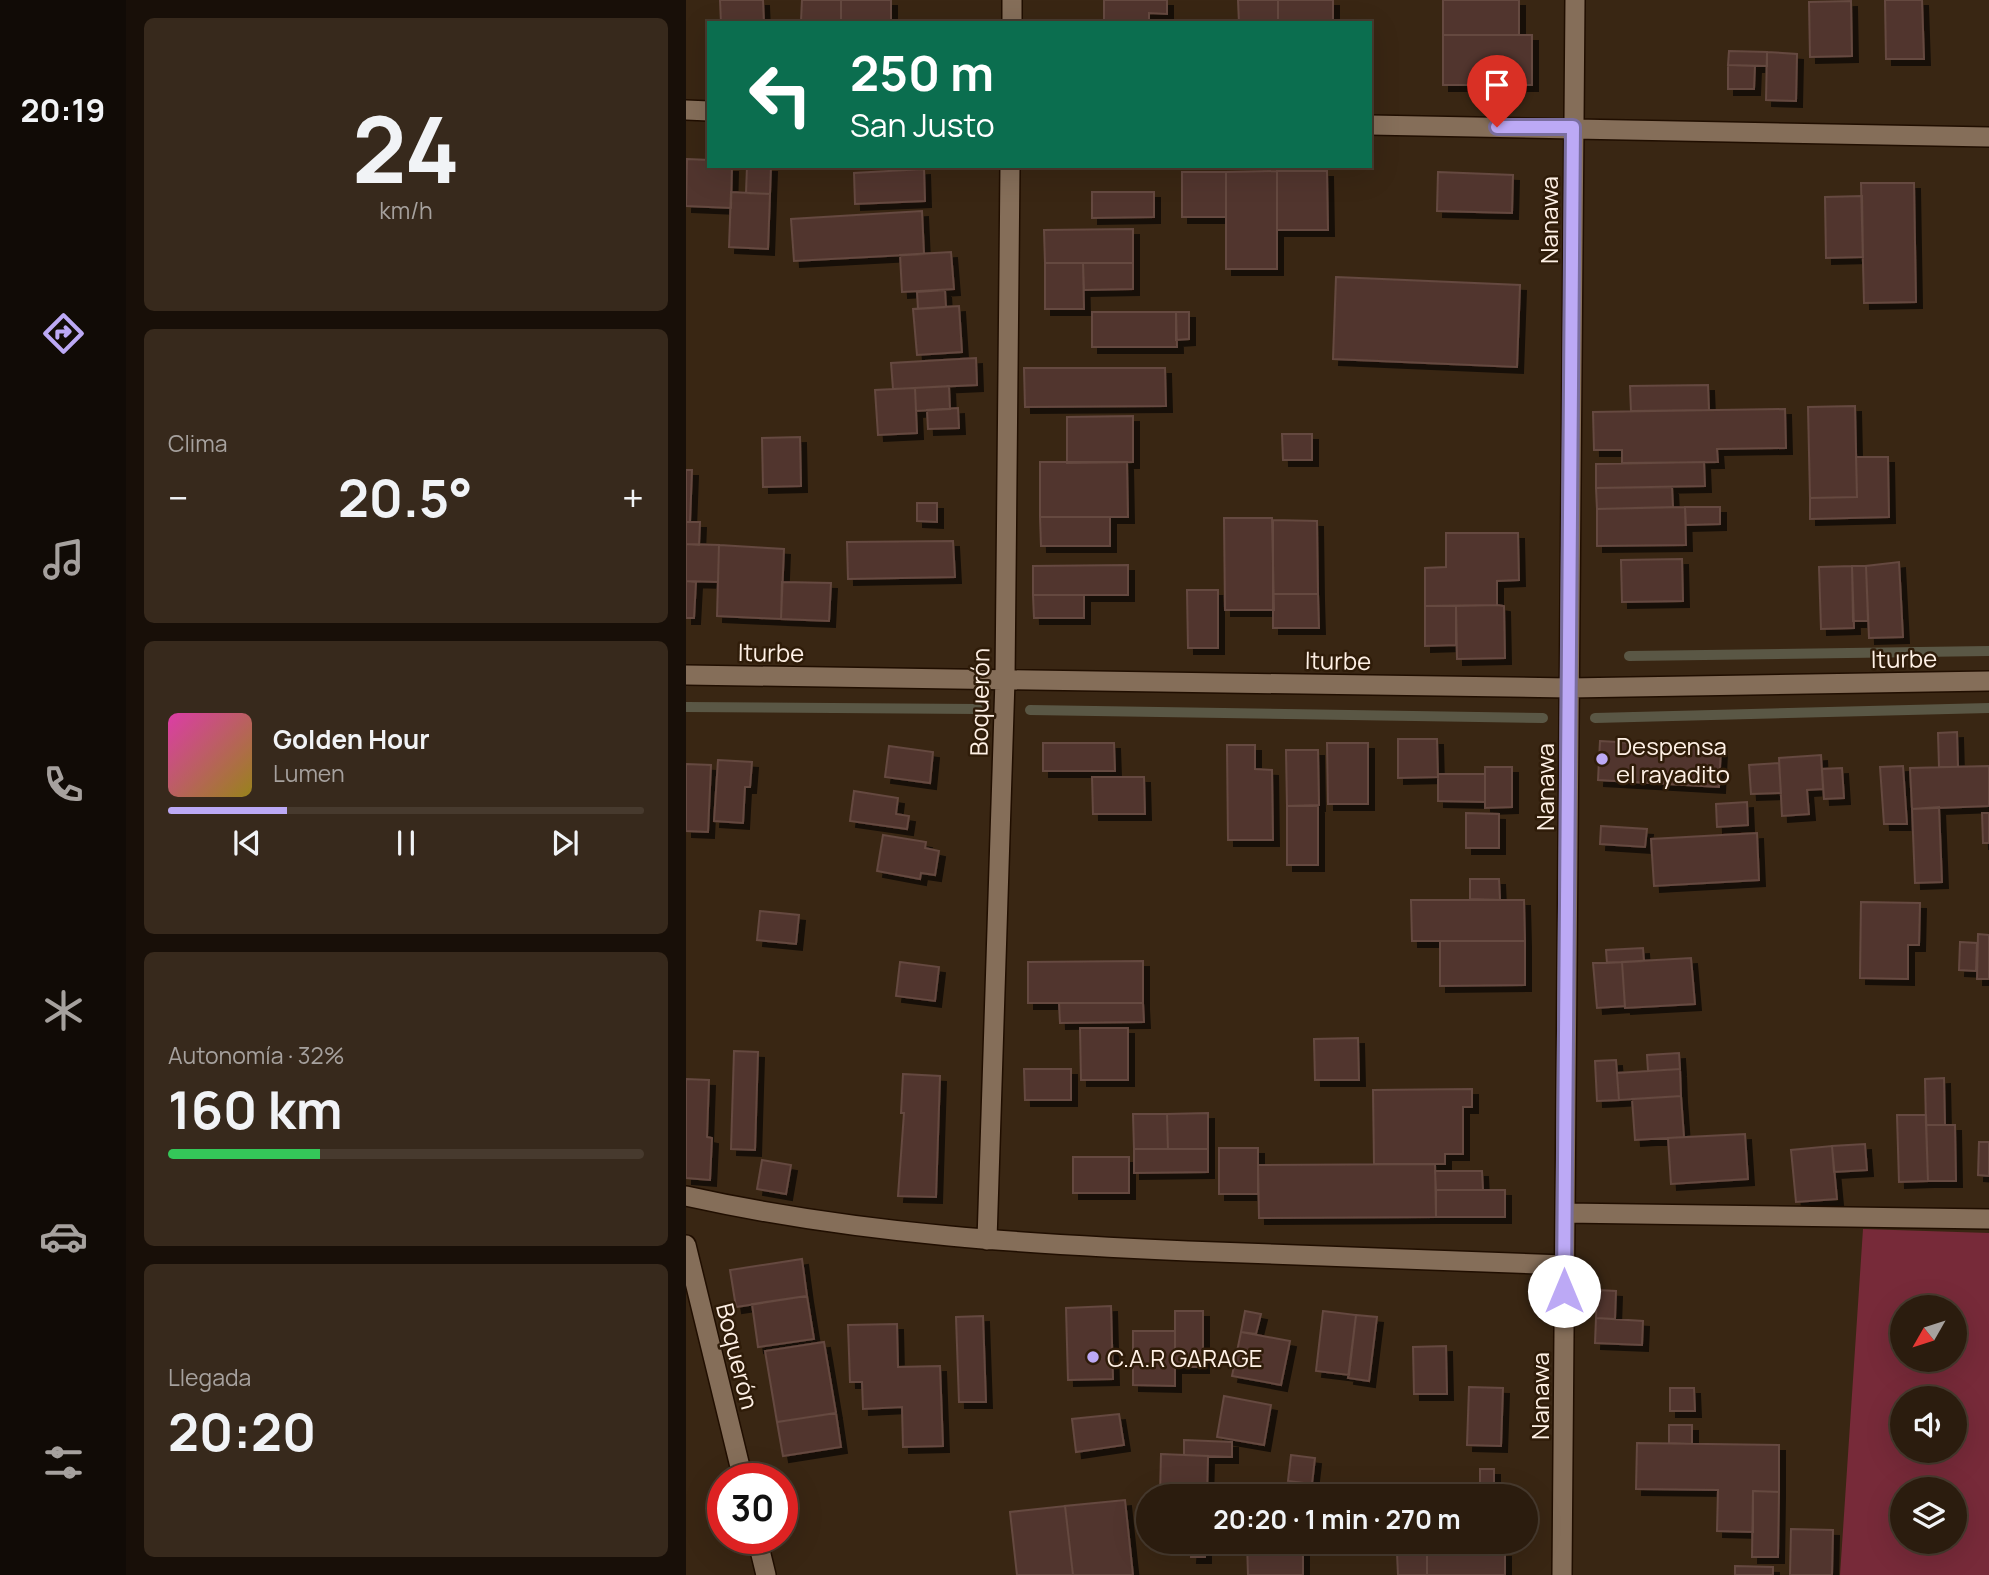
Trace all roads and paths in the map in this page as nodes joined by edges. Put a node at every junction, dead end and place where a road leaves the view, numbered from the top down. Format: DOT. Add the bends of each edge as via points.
graph roads {
  1 [pos="1012,0"];
  2 [pos="1575,0"];
  3 [pos="1012,21"];
  4 [pos="686,110"];
  5 [pos="707,111"];
  6 [pos="1372,125"];
  7 [pos="1573,127"];
  8 [pos="1989,137"];
  9 [pos="1010,168"];
  10 [pos="686,675"];
  11 [pos="1005,680"];
  12 [pos="1989,681"];
  13 [pos="1569,688"];
  14 [pos="686,1196"];
  15 [pos="1565,1213"];
  16 [pos="1989,1219"];
  17 [pos="987,1240"];
  18 [pos="686,1245"];
  19 [pos="1564,1265"];
  20 [pos="739,1463"];
  21 [pos="761,1554"];
  22 [pos="766,1575"];
  23 [pos="1562,1575"];
  1 -- 3 [label="street"];
  2 -- 7 [label="street, Nanawa"];
  4 -- 5 [label="street"];
  6 -- 7 [label="street"];
  7 -- 8 [label="street"];
  7 -- 13 [label="street, Nanawa"];
  9 -- 11 [label="street, Boquerón"];
  10 -- 11 [label="street, Iturbe"];
  11 -- 13 [label="street, Iturbe"];
  11 -- 17 [label="street, Boquerón"];
  12 -- 13 [label="street, Iturbe"];
  13 -- 15 [label="street, Nanawa"];
  14 -- 17 [label="street" via="777,1216"];
  15 -- 16 [label="street"];
  15 -- 19 [label="street, Nanawa"];
  17 -- 19 [label="street"];
  18 -- 20 [label="street, Boquerón"];
  19 -- 23 [label="street, Nanawa"];
  21 -- 22 [label="street"];
}
